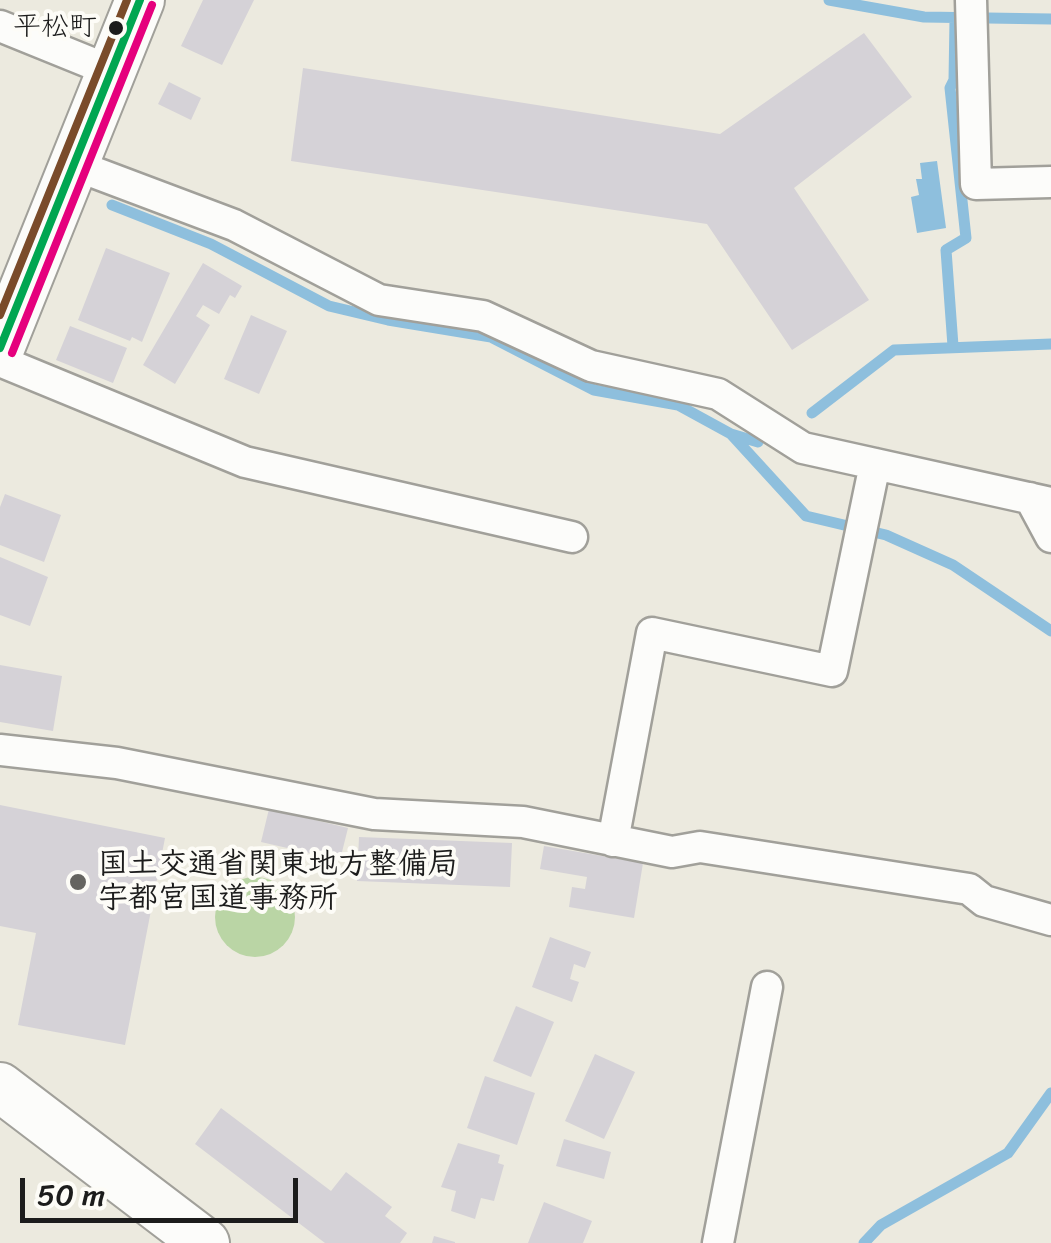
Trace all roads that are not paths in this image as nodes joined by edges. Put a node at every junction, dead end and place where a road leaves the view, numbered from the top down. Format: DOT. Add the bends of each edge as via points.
graph roads {
  1 [pos="140,0"];
  2 [pos="971,0"];
  3 [pos="0,26"];
  4 [pos="111,72"];
  5 [pos="72,164"];
  6 [pos="1051,182"];
  7 [pos="0,348"];
  8 [pos="0,361"];
  9 [pos="875,464"];
  10 [pos="1040,500"];
  11 [pos="572,536"];
  12 [pos="1051,537"];
  13 [pos="0,750"];
  14 [pos="613,840"];
  15 [pos="1051,920"];
  16 [pos="768,987"];
  17 [pos="0,1087"];
  18 [pos="204,1243"];
  19 [pos="718,1243"];
  1 -- 4 [label="highway"];
  2 -- 6 [label="street" via="976,184"];
  3 -- 4 [label="street"];
  4 -- 5 [label="highway"];
  5 -- 7 [label="highway"];
  5 -- 9 [label="street" via="234,225 379,300 483,316 591,366 718,394 803,448"];
  8 -- 11 [label="street" via="245,462"];
  9 -- 10 [label="street"];
  9 -- 14 [label="street" via="832,670 652,633"];
  10 -- 12 [label="street"];
  13 -- 14 [label="street" via="117,762 374,814 523,822"];
  14 -- 15 [label="street" via="969,889 984,901"];
  16 -- 19 [label="street"];
  17 -- 18 [label="highway"];
}
